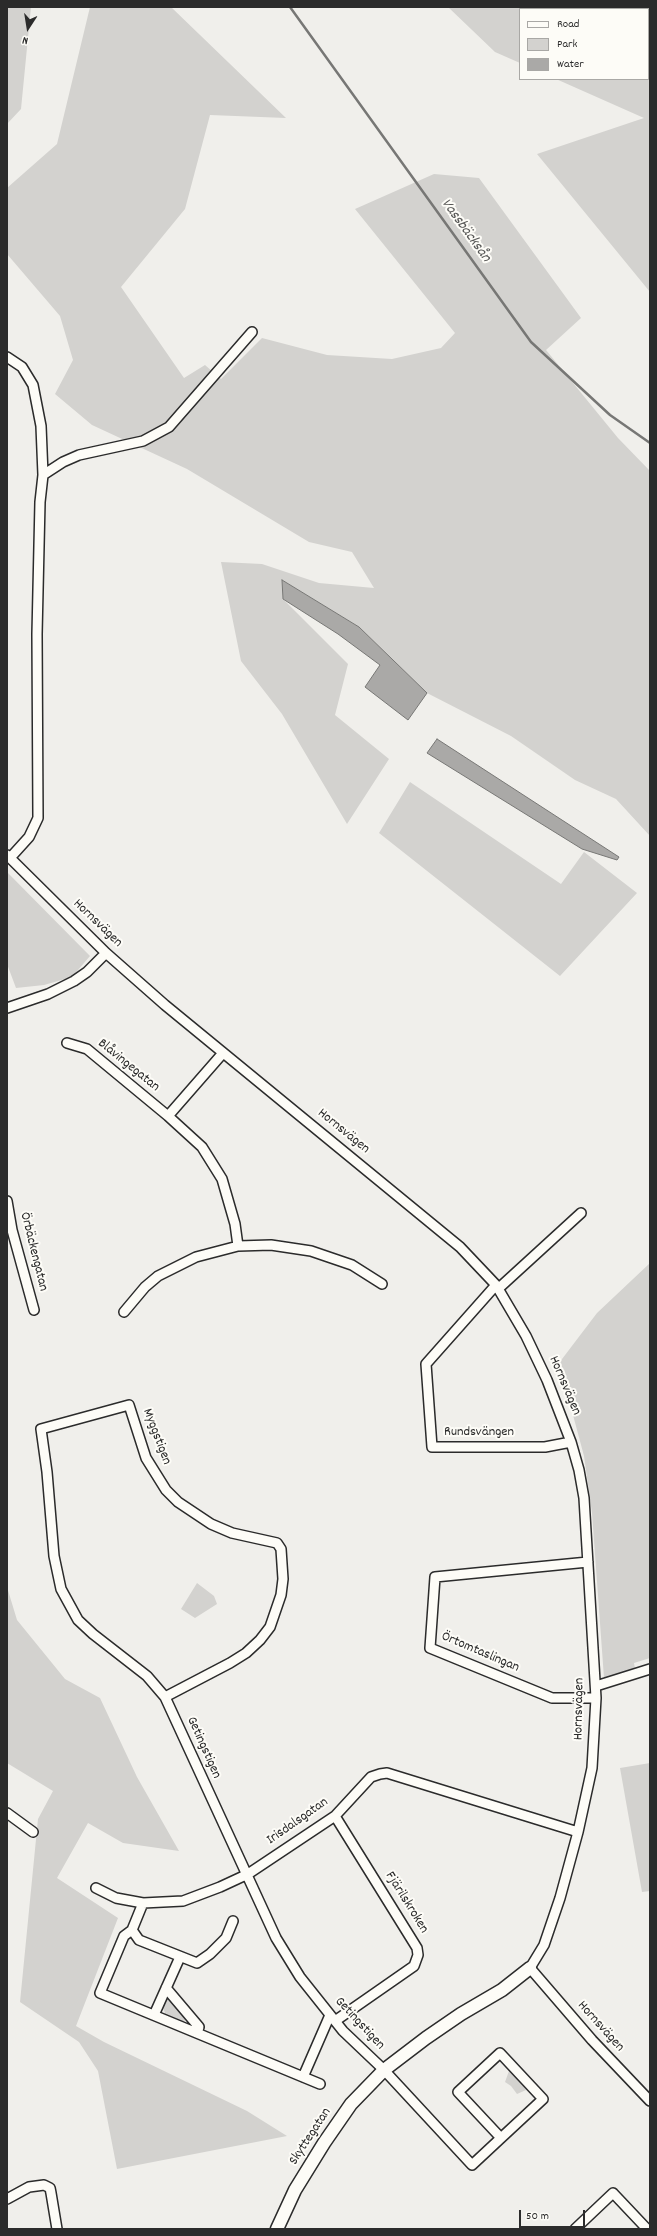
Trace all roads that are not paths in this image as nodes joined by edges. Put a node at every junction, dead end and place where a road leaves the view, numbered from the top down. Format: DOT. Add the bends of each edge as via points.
graph roads {
  1 [pos="252,332"];
  2 [pos="7,357"];
  3 [pos="43,475"];
  4 [pos="9,856"];
  5 [pos="106,953"];
  6 [pos="7,1008"];
  7 [pos="67,1043"];
  8 [pos="223,1053"];
  9 [pos="168,1116"];
  10 [pos="7,1201"];
  11 [pos="581,1213"];
  12 [pos="238,1246"];
  13 [pos="382,1284"];
  14 [pos="498,1287"];
  15 [pos="34,1310"];
  16 [pos="124,1312"];
  17 [pos="41,1429"];
  18 [pos="571,1442"];
  19 [pos="588,1562"];
  20 [pos="650,1669"];
  21 [pos="596,1686"];
  22 [pos="165,1697"];
  23 [pos="596,1698"];
  24 [pos="7,1813"];
  25 [pos="335,1816"];
  26 [pos="33,1832"];
  27 [pos="578,1832"];
  28 [pos="248,1874"];
  29 [pos="96,1888"];
  30 [pos="143,1903"];
  31 [pos="233,1921"];
  32 [pos="132,1930"];
  33 [pos="180,1957"];
  34 [pos="530,1968"];
  35 [pos="166,1988"];
  36 [pos="154,2015"];
  37 [pos="332,2018"];
  38 [pos="197,2033"];
  39 [pos="384,2070"];
  40 [pos="303,2077"];
  41 [pos="320,2084"];
  42 [pos="650,2101"];
  43 [pos="501,2138"];
  44 [pos="7,2199"];
  45 [pos="58,2229"];
  46 [pos="277,2229"];
  47 [pos="575,2229"];
  48 [pos="647,2229"];
  1 -- 3 [label="street" via="169,427 143,441 79,455"];
  2 -- 3 [label="street" via="22,367 33,385 41,426"];
  3 -- 4 [label="street" via="37,634 38,818 29,837"];
  4 -- 5 [label="street, Hornsvägen"];
  5 -- 6 [label="street" via="74,981 48,994"];
  5 -- 8 [label="street, Hornsvägen"];
  7 -- 9 [label="street, Blåvingegatan" via="87,1049"];
  8 -- 9 [label="street"];
  8 -- 14 [label="street, Hornsvägen" via="406,1201 460,1247"];
  9 -- 12 [label="street, Blåvingegatan" via="202,1147 219,1173 232,1211"];
  10 -- 15 [label="street, Örbäckengatan" via="12,1230"];
  11 -- 14 [label="street"];
  12 -- 13 [label="street" via="271,1245 311,1251 352,1265"];
  12 -- 16 [label="street" via="196,1257 158,1276"];
  14 -- 18 [label="street, Hornsvägen" via="547,1380"];
  14 -- 18 [label="street, Rundsvängen" via="426,1364 432,1447 545,1447"];
  17 -- 22 [label="street, Getingstigen" via="54,1556 61,1589 78,1620 147,1676"];
  17 -- 22 [label="street, Myggstigen" via="129,1405 149,1463 166,1490 178,1502 211,1524 232,1534 278,1543 281,1549 281,1595 270,1627 260,1640 230,1663"];
  18 -- 19 [label="street, Hornsvägen" via="580,1470 584,1498"];
  19 -- 21 [label="street, Hornsvägen"];
  19 -- 23 [label="street, Örtomtaslingan" via="435,1577 430,1648 552,1698"];
  20 -- 21 [label="street"];
  21 -- 23 [label="street, Hornsvägen"];
  22 -- 28 [label="street, Getingstigen"];
  23 -- 27 [label="street, Hornsvägen" via="592,1768"];
  24 -- 26 [label="street"];
  25 -- 27 [label="street, Irisdalsgatan" via="371,1777 387,1773"];
  25 -- 28 [label="street, Irisdalsgatan"];
  25 -- 37 [label="street, Fjärilskroken" via="417,1948 418,1955 414,1966"];
  27 -- 34 [label="street, Hornsvägen" via="544,1945"];
  28 -- 30 [label="street, Irisdalsgatan" via="183,1901"];
  28 -- 37 [label="street, Getingstigen" via="276,1938 300,1977"];
  29 -- 30 [label="street, Irisdalsgatan" via="116,1898"];
  30 -- 32 [label="street"];
  31 -- 33 [label="street" via="226,1938 197,1963"];
  32 -- 33 [label="street" via="139,1940"];
  32 -- 36 [label="street" via="124,1936 100,1993"];
  33 -- 35 [label="street"];
  34 -- 39 [label="street, Skyttegatan" via="502,1990 426,2038"];
  34 -- 42 [label="street, Hornsvägen" via="592,2040"];
  35 -- 36 [label="street"];
  35 -- 38 [label="street" via="199,2027"];
  36 -- 38 [label="street"];
  37 -- 39 [label="street, Getingstigen"];
  37 -- 40 [label="street"];
  38 -- 40 [label="street"];
  39 -- 43 [label="street" via="472,2165"];
  39 -- 46 [label="street, Skyttegatan" via="351,2104 313,2159"];
  40 -- 41 [label="street"];
  43 -- 43 [label="street" via="543,2099 500,2053 458,2092"];
  44 -- 45 [label="street" via="29,2187 47,2186 51,2193"];
  47 -- 48 [label="street" via="613,2193"];
}
